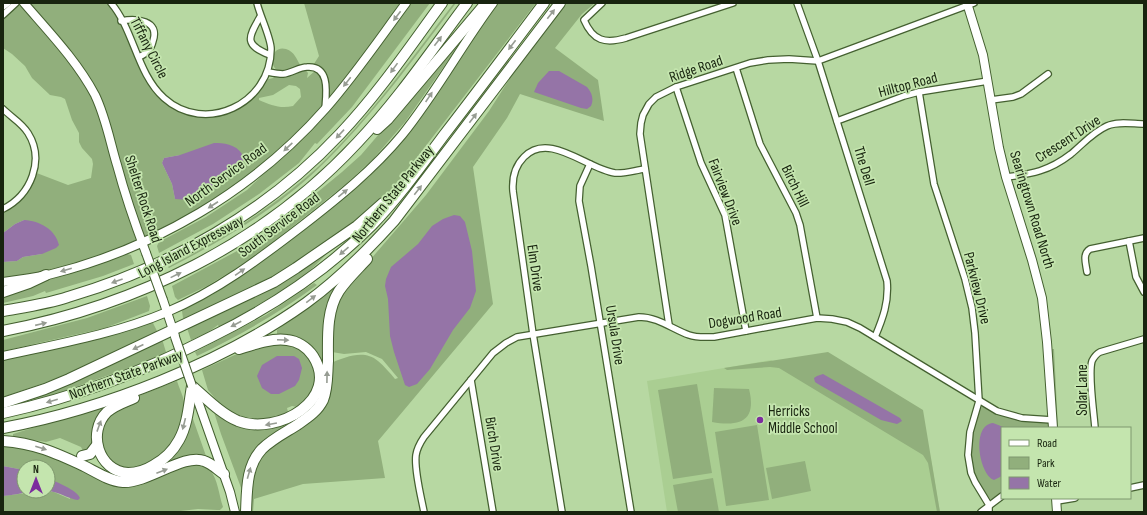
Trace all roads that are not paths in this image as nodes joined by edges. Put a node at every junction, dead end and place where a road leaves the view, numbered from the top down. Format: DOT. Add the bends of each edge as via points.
graph roads {
  1 [pos="8,3"];
  2 [pos="16,3"];
  3 [pos="24,3"];
  4 [pos="111,3"];
  5 [pos="257,3"];
  6 [pos="406,3"];
  7 [pos="442,3"];
  8 [pos="467,3"];
  9 [pos="486,3"];
  10 [pos="493,3"];
  11 [pos="544,3"];
  12 [pos="560,3"];
  13 [pos="602,3"];
  14 [pos="733,3"];
  15 [pos="798,3"];
  16 [pos="970,4"];
  17 [pos="3,7"];
  18 [pos="3,16"];
  19 [pos="260,17"];
  20 [pos="121,21"];
  21 [pos="270,54"];
  22 [pos="139,57"];
  23 [pos="818,61"];
  24 [pos="736,68"];
  25 [pos="268,72"];
  26 [pos="1048,74"];
  27 [pos="988,81"];
  28 [pos="676,88"];
  29 [pos="919,92"];
  30 [pos="991,100"];
  31 [pos="3,109"];
  32 [pos="325,109"];
  33 [pos="837,121"];
  34 [pos="1144,124"];
  35 [pos="343,158"];
  36 [pos="590,164"];
  37 [pos="645,169"];
  38 [pos="417,171"];
  39 [pos="1006,177"];
  40 [pos="3,209"];
  41 [pos="394,220"];
  42 [pos="1144,238"];
  43 [pos="1129,241"];
  44 [pos="142,243"];
  45 [pos="1087,272"];
  46 [pos="46,275"];
  47 [pos="3,282"];
  48 [pos="3,292"];
  49 [pos="1144,292"];
  50 [pos="3,311"];
  51 [pos="167,312"];
  52 [pos="817,318"];
  53 [pos="601,323"];
  54 [pos="669,325"];
  55 [pos="746,331"];
  56 [pos="3,332"];
  57 [pos="174,334"];
  58 [pos="533,334"];
  59 [pos="875,337"];
  60 [pos="1144,339"];
  61 [pos="218,355"];
  62 [pos="3,356"];
  63 [pos="173,375"];
  64 [pos="471,380"];
  65 [pos="192,386"];
  66 [pos="979,401"];
  67 [pos="3,403"];
  68 [pos="3,413"];
  69 [pos="1052,424"];
  70 [pos="1095,427"];
  71 [pos="3,428"];
  72 [pos="3,441"];
  73 [pos="97,445"];
  74 [pos="82,456"];
  75 [pos="224,474"];
  76 [pos="1144,485"];
  77 [pos="1131,488"];
  78 [pos="1001,497"];
  79 [pos="1056,500"];
  80 [pos="989,505"];
  81 [pos="235,512"];
  82 [pos="246,512"];
  83 [pos="424,512"];
  84 [pos="493,512"];
  85 [pos="562,512"];
  86 [pos="631,512"];
  87 [pos="981,512"];
  88 [pos="989,512"];
  89 [pos="1057,512"];
  1 -- 17 [label="street"];
  2 -- 18 [label="street"];
  3 -- 44 [label="main road, Shelter Rock Road" via="75,64 97,99"];
  4 -- 20 [label="street, Tiffany Circle"];
  5 -- 19 [label="street, Tiffany Circle"];
  6 -- 32 [label="main road, North Service Road, one-way"];
  7 -- 50 [label="highway, Long Island Expressway, one-way" via="378,90 339,135 296,176 248,213 191,247 124,278 68,298"];
  35 -- 8 [label="highway, Long Island Expressway, one-way" via="396,98"];
  9 -- 35 [label="highway" via="388,119"];
  51 -- 10 [label="main road, South Service Road, one-way" via="217,287 245,269 368,172 413,120"];
  11 -- 38 [label="highway, Northern State Parkway, one-way"];
  41 -- 12 [label="highway, Northern State Parkway, one-way"];
  13 -- 14 [label="street" via="584,20 588,30 597,37 614,42"];
  15 -- 23 [label="street, The Dell"];
  16 -- 23 [label="street, Ridge Road"];
  16 -- 27 [label="main road, Searingtown Road North"];
  19 -- 21 [label="street, Tiffany Circle" via="270,42"];
  19 -- 21 [label="street" via="251,35 251,41 254,47"];
  20 -- 22 [label="street, Tiffany Circle"];
  20 -- 22 [label="street" via="137,19 154,29 152,47"];
  21 -- 25 [label="street, Tiffany Circle"];
  22 -- 25 [label="street, Tiffany Circle" via="150,81 164,98 185,111 202,114 224,112 241,104 258,89"];
  23 -- 24 [label="street, Ridge Road" via="768,60"];
  23 -- 33 [label="street, The Dell"];
  24 -- 28 [label="street, Ridge Road"];
  24 -- 52 [label="street, Birch Hill" via="760,144 800,225"];
  25 -- 32 [label="street" via="283,74 307,66 322,73 325,78"];
  26 -- 30 [label="street" via="1021,94"];
  27 -- 29 [label="street, Hilltop Road"];
  27 -- 30 [label="main road, Searingtown Road North"];
  28 -- 37 [label="street, Ridge Road" via="656,97 643,115 640,134"];
  28 -- 55 [label="street, Fairview Drive" via="701,163 725,215"];
  29 -- 33 [label="street, Hilltop Road"];
  29 -- 66 [label="street, Parkview Drive" via="934,184 972,308 976,333"];
  30 -- 39 [label="main road, Searingtown Road North" via="998,148"];
  31 -- 40 [label="street" via="28,132 34,145 36,164 34,174 25,190"];
  32 -- 44 [label="main road, North Service Road, one-way" via="277,157 230,194 195,216"];
  33 -- 59 [label="street, The Dell" via="887,281 887,305"];
  34 -- 39 [label="street, Crescent Drive" via="1108,126 1048,169"];
  56 -- 35 [label="highway, Long Island Expressway, one-way" via="87,311 180,274 228,248 266,222 299,198"];
  36 -- 37 [label="street, Elm Drive" via="616,173"];
  36 -- 53 [label="street, Ursula Drive" via="580,186 579,201"];
  36 -- 58 [label="street, Elm Drive" via="556,149 540,148 525,155 514,174 512,191"];
  37 -- 54 [label="street, Ridge Road"];
  38 -- 57 [label="highway" via="365,220 296,268"];
  38 -- 68 [label="highway, Northern State Parkway, one-way" via="376,220 342,253 311,278 260,311 186,350 128,375 58,399"];
  39 -- 69 [label="main road, Searingtown Road North" via="1042,298"];
  61 -- 41 [label="highway, Northern State Parkway, one-way" via="273,325 322,291 367,251"];
  82 -- 41 [label="highway, one-way" via="249,475 259,453 318,408 327,384 329,324 334,302 344,284 379,247"];
  42 -- 43 [label="street"];
  43 -- 45 [label="street" via="1087,251"];
  43 -- 49 [label="street" via="1136,277"];
  44 -- 46 [label="main road, North Service Road, one-way" via="89,263"];
  44 -- 51 [label="main road, Shelter Rock Road, bridge"];
  46 -- 47 [label="main road, North Service Road"];
  46 -- 48 [label="highway" via="29,284"];
  51 -- 57 [label="main road, Shelter Rock Road"];
  51 -- 62 [label="main road, South Service Road" via="103,334"];
  52 -- 55 [label="street, Dogwood Road"];
  52 -- 59 [label="street, Dogwood Road" via="846,322"];
  53 -- 54 [label="street, Dogwood Road" via="644,317"];
  53 -- 58 [label="street, Dogwood Road"];
  53 -- 86 [label="street, Ursula Drive"];
  54 -- 55 [label="street, Dogwood Road" via="697,337 714,337"];
  57 -- 65 [label="main road, Shelter Rock Road, bridge"];
  57 -- 67 [label="highway, one-way" via="57,384"];
  58 -- 64 [label="street, Dogwood Road" via="517,337 500,347"];
  58 -- 85 [label="street, Elm Drive"];
  59 -- 66 [label="street, Dogwood Road"];
  60 -- 70 [label="street, Solar Lane" via="1095,355 1091,375"];
  61 -- 63 [label="highway, Northern State Parkway"];
  61 -- 65 [label="highway, one-way" via="269,341 295,342 309,351 315,361 319,377 317,389 309,403 292,417 276,423 259,425 233,418"];
  63 -- 71 [label="highway, Northern State Parkway" via="90,406"];
  73 -- 63 [label="highway, one-way" via="98,428 107,412 150,391"];
  64 -- 83 [label="street, Dogwood Road" via="418,447 416,465"];
  64 -- 84 [label="street, Birch Drive"];
  65 -- 73 [label="highway, one-way" via="179,439 170,453 156,464 137,472 124,472 107,464"];
  65 -- 75 [label="main road, Shelter Rock Road"];
  66 -- 69 [label="street, Dogwood Road" via="1012,416"];
  66 -- 80 [label="street, Parkview Drive" via="970,432 968,455 975,482"];
  72 -- 75 [label="highway, one-way" via="43,448 122,482 138,480 197,459"];
  73 -- 74 [label="highway" via="92,453"];
  75 -- 81 [label="main road, Shelter Rock Road"];
  76 -- 77 [label="street"];
  78 -- 80 [label="street"];
  79 -- 89 [label="main road"];
  80 -- 87 [label="street"];
  80 -- 88 [label="street"];
}
